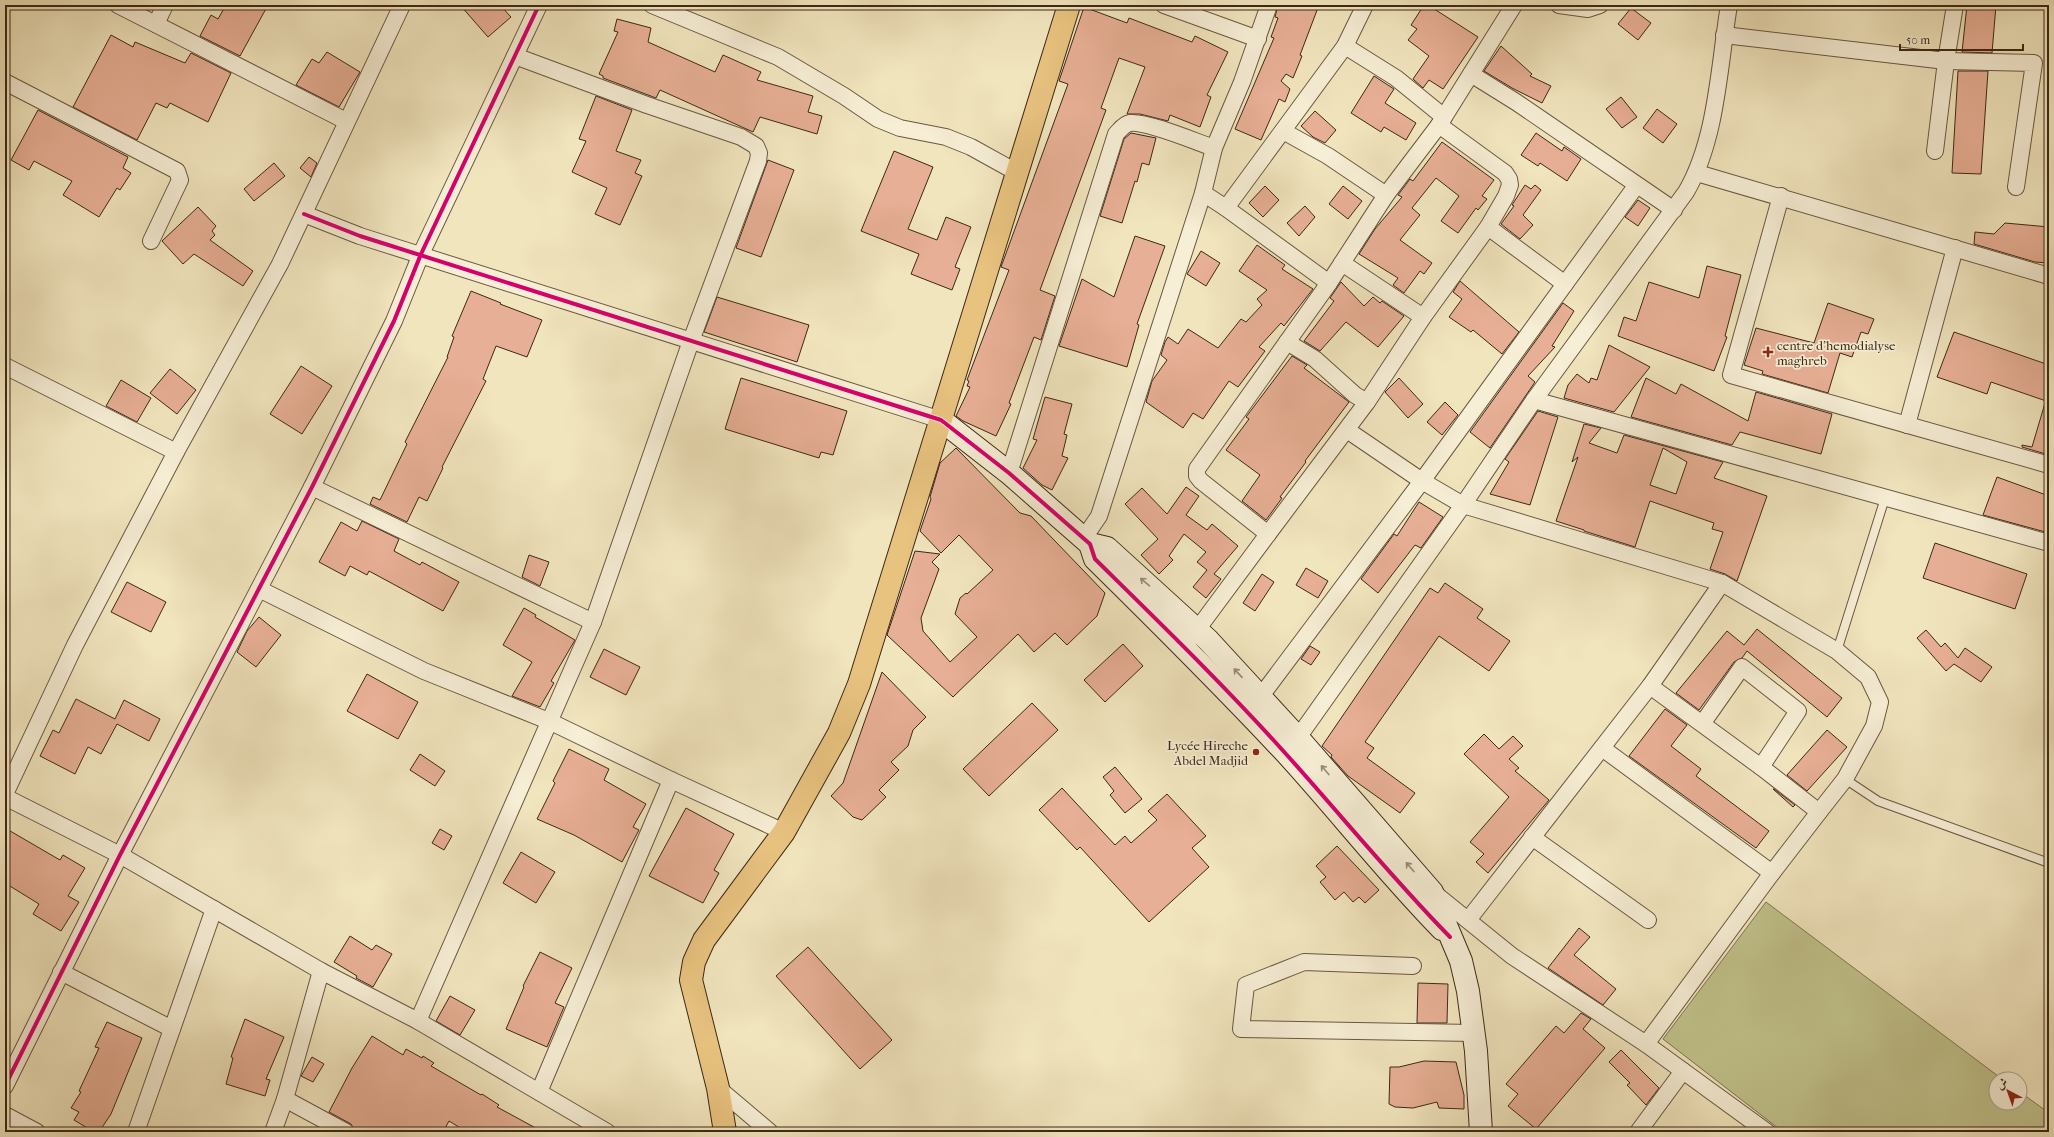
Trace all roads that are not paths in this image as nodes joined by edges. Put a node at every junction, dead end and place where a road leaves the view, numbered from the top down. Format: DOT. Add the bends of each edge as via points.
graph roads {
  1 [pos="118,5"];
  2 [pos="165,5"];
  3 [pos="402,5"];
  4 [pos="539,5"];
  5 [pos="652,5"];
  6 [pos="1069,5"];
  7 [pos="1164,5"];
  8 [pos="1269,5"];
  9 [pos="1365,5"];
  10 [pos="1514,5"];
  11 [pos="1559,5"];
  12 [pos="1600,5"];
  13 [pos="1729,5"];
  14 [pos="1955,5"];
  15 [pos="156,24"];
  16 [pos="1724,35"];
  17 [pos="1258,38"];
  18 [pos="1346,46"];
  19 [pos="516,56"];
  20 [pos="1946,62"];
  21 [pos="1471,74"];
  22 [pos="5,82"];
  23 [pos="346,121"];
  24 [pos="1442,121"];
  25 [pos="1283,131"];
  26 [pos="1214,148"];
  27 [pos="1935,151"];
  28 [pos="1018,173"];
  29 [pos="1697,173"];
  30 [pos="1636,186"];
  31 [pos="2016,187"];
  32 [pos="1203,193"];
  33 [pos="1386,195"];
  34 [pos="1781,196"];
  35 [pos="1226,208"];
  36 [pos="1674,210"];
  37 [pos="304,214"];
  38 [pos="1488,228"];
  39 [pos="151,241"];
  40 [pos="1955,248"];
  41 [pos="421,254"];
  42 [pos="1342,263"];
  43 [pos="2049,276"];
  44 [pos="1329,283"];
  45 [pos="1565,284"];
  46 [pos="1423,317"];
  47 [pos="691,341"];
  48 [pos="1287,342"];
  49 [pos="5,366"];
  50 [pos="1534,400"];
  51 [pos="1367,402"];
  52 [pos="941,420"];
  53 [pos="1907,425"];
  54 [pos="1347,430"];
  55 [pos="176,452"];
  56 [pos="2049,465"];
  57 [pos="1009,473"];
  58 [pos="1422,481"];
  59 [pos="312,486"];
  60 [pos="1885,498"];
  61 [pos="1463,505"];
  62 [pos="1268,534"];
  63 [pos="1087,541"];
  64 [pos="2049,543"];
  65 [pos="1722,582"];
  66 [pos="259,589"];
  67 [pos="593,622"];
  68 [pos="1197,630"];
  69 [pos="1184,647"];
  70 [pos="1837,651"];
  71 [pos="1650,686"];
  72 [pos="1261,696"];
  73 [pos="1247,713"];
  74 [pos="550,722"];
  75 [pos="1702,724"];
  76 [pos="1292,746"];
  77 [pos="1602,748"];
  78 [pos="1761,767"];
  79 [pos="1845,779"];
  80 [pos="671,780"];
  81 [pos="5,794"];
  82 [pos="5,798"];
  83 [pos="1819,812"];
  84 [pos="784,832"];
  85 [pos="1532,837"];
  86 [pos="120,855"];
  87 [pos="2049,863"];
  88 [pos="1772,873"];
  89 [pos="1432,892"];
  90 [pos="214,909"];
  91 [pos="1468,920"];
  92 [pos="1648,920"];
  93 [pos="1450,937"];
  94 [pos="1413,966"];
  95 [pos="321,971"];
  96 [pos="61,972"];
  97 [pos="418,1021"];
  98 [pos="172,1029"];
  99 [pos="1473,1033"];
  100 [pos="1646,1044"];
  101 [pos="1683,1071"];
  102 [pos="5,1086"];
  103 [pos="718,1088"];
  104 [pos="539,1092"];
  105 [pos="285,1099"];
  106 [pos="5,1115"];
  107 [pos="37,1132"];
  108 [pos="136,1132"];
  109 [pos="273,1132"];
  110 [pos="346,1132"];
  111 [pos="607,1132"];
  112 [pos="725,1132"];
  113 [pos="770,1132"];
  114 [pos="1481,1132"];
  115 [pos="1638,1132"];
  116 [pos="1767,1132"];
  1 -- 15 [label="street"];
  2 -- 15 [label="street"];
  3 -- 23 [label="street"];
  4 -- 19 [label="street"];
  5 -- 28 [label="street" via="778,58 878,119 900,128 946,137"];
  6 -- 28 [label="main road"];
  7 -- 17 [label="street"];
  8 -- 17 [label="street"];
  9 -- 18 [label="street"];
  10 -- 21 [label="street"];
  11 -- 12 [label="street" via="1588,9"];
  13 -- 16 [label="street"];
  14 -- 20 [label="street"];
  15 -- 23 [label="street"];
  16 -- 20 [label="street"];
  16 -- 29 [label="street" via="1708,139"];
  17 -- 26 [label="street"];
  18 -- 24 [label="street" via="1396,78"];
  18 -- 25 [label="street"];
  19 -- 41 [label="street"];
  19 -- 47 [label="street" via="741,137 756,146 759,153 758,161"];
  20 -- 27 [label="street"];
  20 -- 31 [label="street" via="2034,63"];
  21 -- 24 [label="street"];
  21 -- 30 [label="street" via="1516,102"];
  22 -- 39 [label="street" via="177,171 180,180"];
  23 -- 37 [label="street"];
  24 -- 33 [label="street"];
  24 -- 38 [label="street" via="1509,179 1510,185 1506,196"];
  25 -- 33 [label="street" via="1328,156"];
  25 -- 35 [label="street"];
  26 -- 32 [label="street"];
  26 -- 57 [label="street" via="1144,124 1130,123 1116,134"];
  28 -- 52 [label="main road"];
  29 -- 34 [label="street"];
  29 -- 36 [label="street"];
  30 -- 36 [label="street"];
  30 -- 45 [label="street"];
  32 -- 35 [label="street"];
  32 -- 63 [label="street" via="1099,516"];
  33 -- 42 [label="street"];
  34 -- 40 [label="street"];
  34 -- 53 [label="street" via="1731,375"];
  35 -- 44 [label="street"];
  36 -- 50 [label="street"];
  37 -- 41 [label="street" via="360,236"];
  37 -- 55 [label="street" via="280,264"];
  38 -- 45 [label="street"];
  38 -- 46 [label="street"];
  40 -- 43 [label="street"];
  40 -- 53 [label="street"];
  41 -- 47 [label="street"];
  41 -- 59 [label="street" via="394,321"];
  42 -- 44 [label="street"];
  42 -- 46 [label="street"];
  44 -- 48 [label="street"];
  45 -- 58 [label="street"];
  46 -- 51 [label="street"];
  47 -- 52 [label="street"];
  47 -- 67 [label="street"];
  48 -- 51 [label="street" via="1315,359 1355,395"];
  48 -- 62 [label="street" via="1196,471 1197,476 1210,489"];
  49 -- 55 [label="street"];
  50 -- 60 [label="street"];
  50 -- 61 [label="street"];
  51 -- 54 [label="street"];
  52 -- 57 [label="street"];
  52 -- 84 [label="main road" via="859,684 839,734"];
  53 -- 56 [label="street"];
  54 -- 58 [label="street"];
  54 -- 62 [label="street"];
  55 -- 81 [label="street" via="75,645"];
  57 -- 63 [label="street"];
  58 -- 61 [label="street"];
  58 -- 72 [label="street"];
  59 -- 66 [label="street"];
  59 -- 67 [label="street"];
  60 -- 64 [label="street"];
  60 -- 70 [label="lane"];
  61 -- 65 [label="street"];
  61 -- 76 [label="street"];
  62 -- 68 [label="street"];
  68 -- 63 [label="street, one-way" via="1107,548"];
  63 -- 69 [label="street" via="1095,559"];
  65 -- 70 [label="street"];
  65 -- 71 [label="street"];
  66 -- 74 [label="street" via="424,671"];
  66 -- 86 [label="street"];
  67 -- 74 [label="street"];
  68 -- 69 [label="street"];
  72 -- 68 [label="street, one-way"];
  69 -- 73 [label="street"];
  70 -- 79 [label="street" via="1868,677 1880,702 1874,726"];
  71 -- 75 [label="street"];
  71 -- 77 [label="street"];
  72 -- 73 [label="street"];
  72 -- 76 [label="street"];
  73 -- 76 [label="street"];
  74 -- 80 [label="street"];
  74 -- 97 [label="street"];
  75 -- 78 [label="street"];
  75 -- 78 [label="street" via="1742,667 1798,711"];
  89 -- 76 [label="street, one-way"];
  76 -- 93 [label="street" via="1418,904"];
  77 -- 85 [label="street"];
  77 -- 88 [label="street"];
  78 -- 83 [label="street"];
  79 -- 83 [label="street"];
  79 -- 87 [label="lane" via="1878,801"];
  80 -- 84 [label="street"];
  80 -- 104 [label="street"];
  82 -- 86 [label="street"];
  83 -- 88 [label="street"];
  84 -- 103 [label="main road" via="704,940 694,962 691,980"];
  85 -- 91 [label="street"];
  85 -- 92 [label="street"];
  86 -- 90 [label="street"];
  86 -- 96 [label="street"];
  88 -- 100 [label="street"];
  89 -- 91 [label="street"];
  89 -- 93 [label="street"];
  90 -- 95 [label="street"];
  90 -- 98 [label="street"];
  91 -- 100 [label="street" via="1512,956"];
  93 -- 99 [label="street" via="1461,961"];
  94 -- 99 [label="street" via="1304,962 1246,985 1241,1029"];
  95 -- 97 [label="street"];
  95 -- 105 [label="street"];
  96 -- 98 [label="street"];
  96 -- 102 [label="street"];
  97 -- 104 [label="street"];
  98 -- 108 [label="street"];
  99 -- 114 [label="street"];
  100 -- 101 [label="street"];
  101 -- 115 [label="street"];
  101 -- 116 [label="street"];
  103 -- 112 [label="main road"];
  103 -- 113 [label="street"];
  104 -- 111 [label="street"];
  105 -- 109 [label="street"];
  105 -- 110 [label="street"];
  106 -- 107 [label="street"];
}
